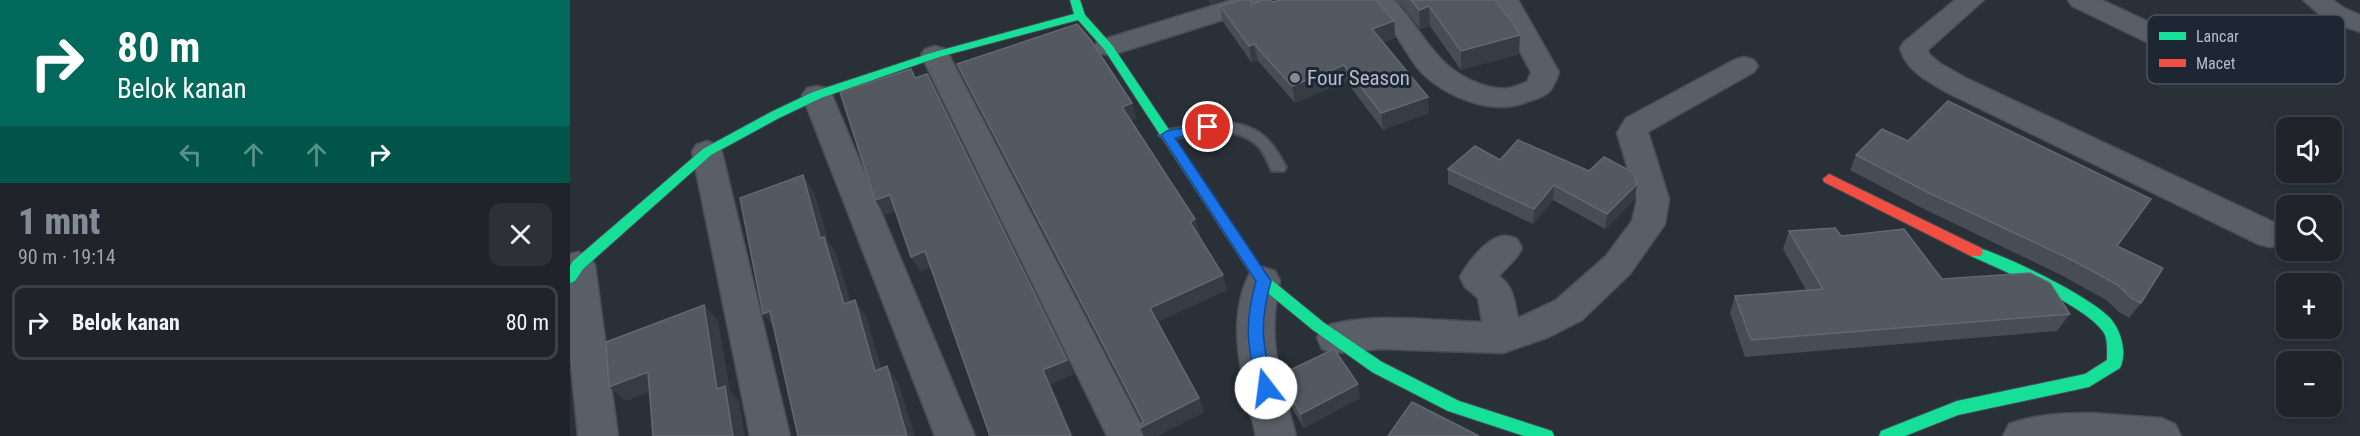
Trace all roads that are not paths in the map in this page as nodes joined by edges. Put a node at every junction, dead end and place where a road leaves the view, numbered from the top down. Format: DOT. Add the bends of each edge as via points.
graph roads {
  1 [pos="1075,0"];
  2 [pos="1258,0"];
  3 [pos="1379,0"];
  4 [pos="1505,0"];
  5 [pos="1971,0"];
  6 [pos="2081,0"];
  7 [pos="2316,0"];
  8 [pos="2338,15"];
  9 [pos="1080,16"];
  10 [pos="2345,18"];
  11 [pos="2360,24"];
  12 [pos="2147,32"];
  13 [pos="1108,47"];
  14 [pos="935,55"];
  15 [pos="1744,66"];
  16 [pos="818,95"];
  17 [pos="1167,135"];
  18 [pos="707,152"];
  19 [pos="1278,167"];
  20 [pos="1829,179"];
  21 [pos="2270,235"];
  22 [pos="1505,248"];
  23 [pos="574,271"];
  24 [pos="1263,281"];
  25 [pos="1335,338"];
  26 [pos="1503,338"];
  27 [pos="598,436"];
  28 [pos="770,436"];
  29 [pos="955,436"];
  30 [pos="1127,436"];
  31 [pos="1276,436"];
  32 [pos="1546,436"];
  33 [pos="1887,436"];
  34 [pos="2023,436"];
  35 [pos="2161,436"];
  1 -- 9 [label="main road"];
  2 -- 13 [label="street"];
  3 -- 4 [label="street" via="1402,24 1431,66 1471,91 1510,98 1539,88 1545,72"];
  5 -- 21 [label="street" via="1914,48 1922,63 1958,86"];
  6 -- 12 [label="street"];
  7 -- 8 [label="street"];
  9 -- 13 [label="main road"];
  9 -- 14 [label="main road"];
  10 -- 11 [label="street"];
  13 -- 17 [label="main road"];
  14 -- 16 [label="main road"];
  14 -- 30 [label="street"];
  15 -- 26 [label="street" via="1637,125 1632,134 1653,199 1648,224 1618,265 1569,310"];
  16 -- 18 [label="main road"];
  16 -- 29 [label="street"];
  17 -- 19 [label="lane" via="1208,127 1240,129 1263,142"];
  17 -- 24 [label="main road"];
  18 -- 23 [label="main road"];
  18 -- 28 [label="street"];
  20 -- 33 [label="main road" via="2048,287 2091,312 2111,330 2115,363 2089,380 1957,408"];
  22 -- 26 [label="street" via="1477,277 1495,292"];
  23 -- 27 [label="street"];
  24 -- 25 [label="main road"];
  24 -- 31 [label="street" via="1256,308 1255,348"];
  25 -- 26 [label="street" via="1380,334"];
  25 -- 32 [label="main road" via="1377,367 1454,406"];
  34 -- 35 [label="street" via="2040,432"];
}
